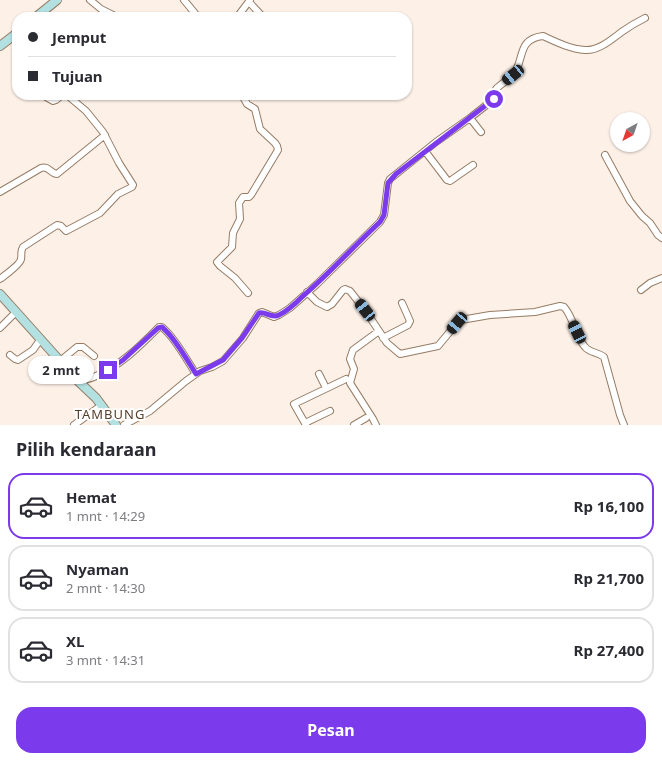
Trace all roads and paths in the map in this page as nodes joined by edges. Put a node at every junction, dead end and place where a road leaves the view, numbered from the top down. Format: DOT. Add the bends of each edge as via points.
graph roads {
  1 [pos="57,0"];
  2 [pos="90,0"];
  3 [pos="184,0"];
  4 [pos="250,1"];
  5 [pos="42,12"];
  6 [pos="107,12"];
  7 [pos="194,12"];
  8 [pos="241,12"];
  9 [pos="259,12"];
  10 [pos="645,18"];
  11 [pos="12,37"];
  12 [pos="0,46"];
  13 [pos="73,100"];
  14 [pos="245,100"];
  15 [pos="470,118"];
  16 [pos="481,132"];
  17 [pos="105,135"];
  18 [pos="425,151"];
  19 [pos="605,155"];
  20 [pos="474,165"];
  21 [pos="0,192"];
  22 [pos="662,238"];
  23 [pos="662,278"];
  24 [pos="0,279"];
  25 [pos="641,290"];
  26 [pos="307,292"];
  27 [pos="0,294"];
  28 [pos="248,294"];
  29 [pos="402,303"];
  30 [pos="16,312"];
  31 [pos="0,328"];
  32 [pos="379,331"];
  33 [pos="383,338"];
  34 [pos="40,340"];
  35 [pos="10,355"];
  36 [pos="94,356"];
  37 [pos="60,361"];
  38 [pos="196,374"];
  39 [pos="319,374"];
  40 [pos="346,379"];
  41 [pos="78,382"];
  42 [pos="326,388"];
  43 [pos="102,405"];
  44 [pos="330,411"];
  45 [pos="366,418"];
  46 [pos="306,424"];
  47 [pos="74,425"];
  48 [pos="116,425"];
  49 [pos="124,425"];
  50 [pos="354,425"];
  51 [pos="376,425"];
  52 [pos="624,425"];
  1 -- 5 [label="main road"];
  2 -- 6 [label="street"];
  3 -- 7 [label="street"];
  4 -- 8 [label="street"];
  4 -- 9 [label="street"];
  10 -- 15 [label="street" via="597,48 586,50 559,44 543,36 532,39 523,49 513,75 496,89 494,99"];
  11 -- 12 [label="main road"];
  13 -- 17 [label="street" via="86,111"];
  14 -- 28 [label="street" via="254,109 260,129 275,143 278,150 252,195 243,197 240,201 240,219 233,233 232,247 217,262"];
  15 -- 16 [label="street"];
  15 -- 18 [label="street"];
  17 -- 21 [label="street" via="57,174 46,167 41,168"];
  17 -- 24 [label="street" via="133,182 132,187 121,192 93,217 66,231 57,226 23,247 19,264"];
  18 -- 20 [label="street" via="450,181"];
  18 -- 26 [label="street" via="388,183 384,215 380,222"];
  19 -- 22 [label="street" via="630,201"];
  23 -- 25 [label="street"];
  26 -- 32 [label="street" via="327,307 343,290 347,290"];
  26 -- 38 [label="street" via="279,315 274,317 259,313 223,360"];
  27 -- 30 [label="main road"];
  29 -- 33 [label="street" via="410,321 408,325"];
  30 -- 31 [label="street"];
  30 -- 34 [label="main road"];
  32 -- 33 [label="street"];
  32 -- 51 [label="street" via="356,348 350,359 354,369 350,383"];
  33 -- 52 [label="street" via="396,352 405,354 438,346 461,320 564,307 583,346 604,357"];
  34 -- 35 [label="street" via="33,350 18,360"];
  34 -- 37 [label="main road"];
  36 -- 37 [label="street" via="84,347 77,347"];
  37 -- 41 [label="main road"];
  38 -- 41 [label="street" via="172,338 161,327 108,370"];
  38 -- 49 [label="street" via="150,411"];
  39 -- 42 [label="street"];
  40 -- 42 [label="street"];
  41 -- 43 [label="main road"];
  42 -- 46 [label="street" via="294,404"];
  43 -- 47 [label="street"];
  43 -- 48 [label="main road"];
  44 -- 46 [label="street"];
  45 -- 50 [label="street"];
}
